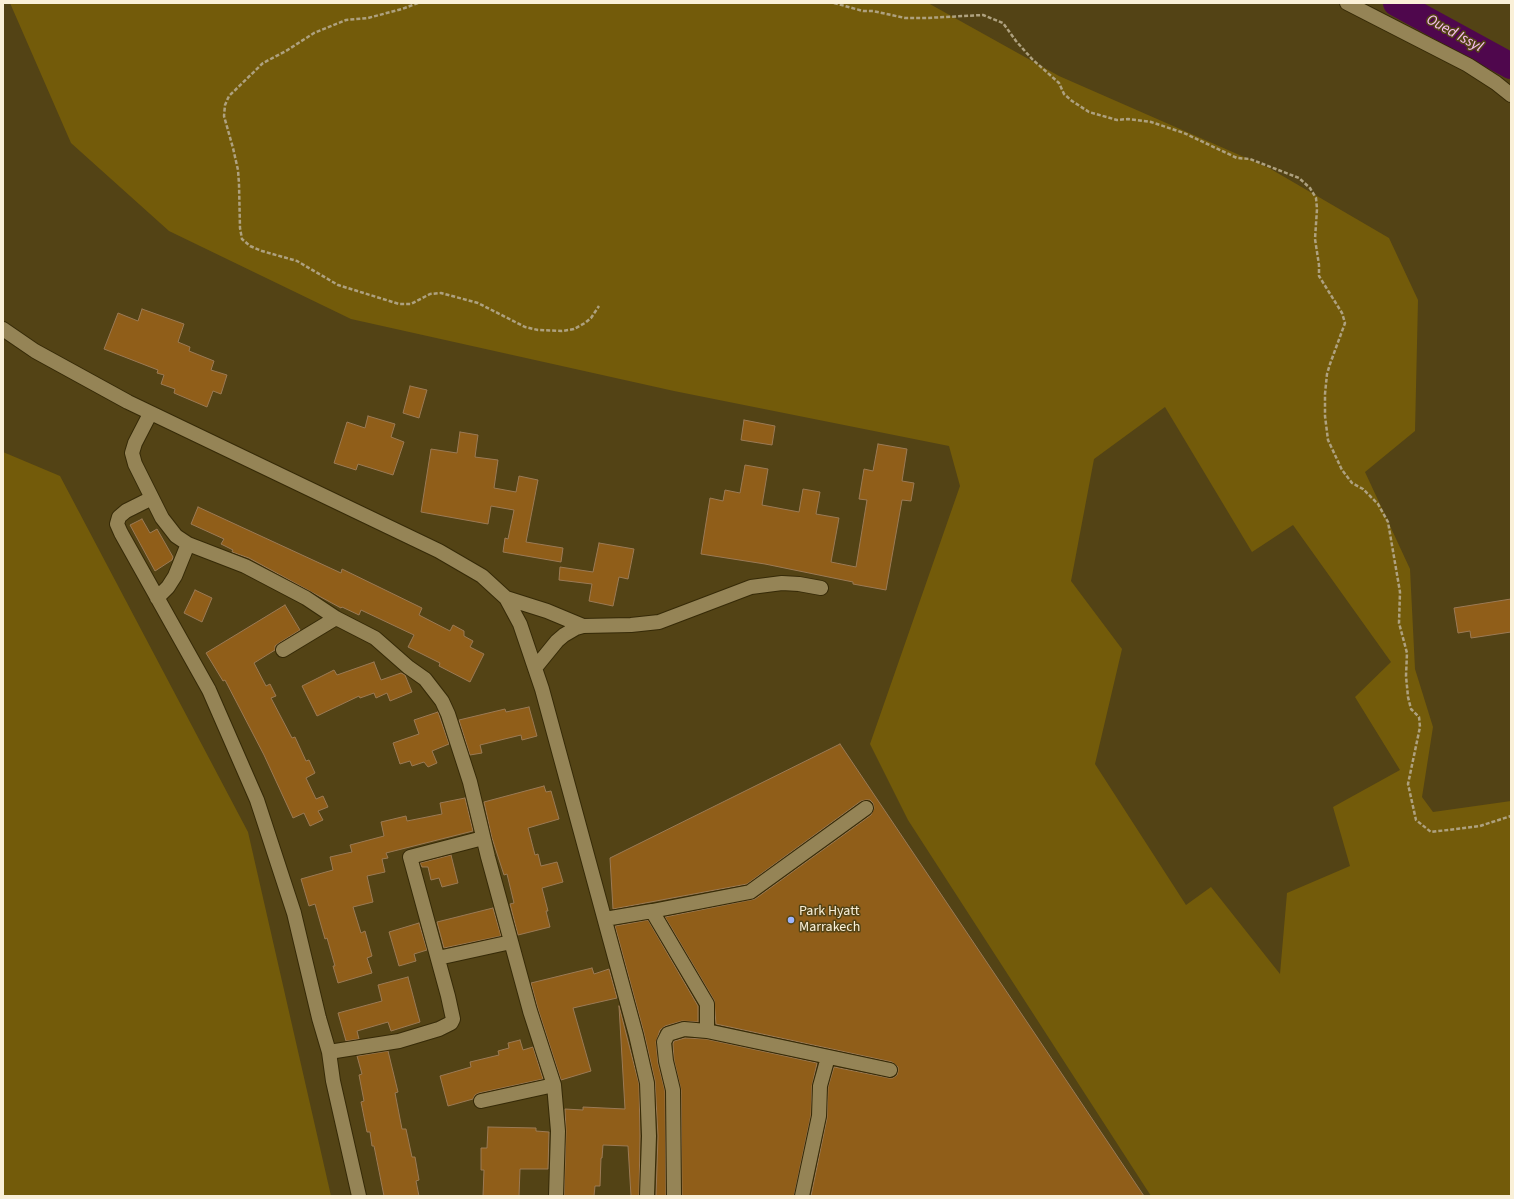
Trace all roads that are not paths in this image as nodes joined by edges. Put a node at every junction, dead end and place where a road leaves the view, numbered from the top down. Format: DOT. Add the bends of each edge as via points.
graph roads {
  1 [pos="1346,3"];
  2 [pos="1511,95"];
  3 [pos="3,329"];
  4 [pos="150,414"];
  5 [pos="152,498"];
  6 [pos="188,544"];
  7 [pos="821,588"];
  8 [pos="158,598"];
  9 [pos="506,598"];
  10 [pos="553,613"];
  11 [pos="336,618"];
  12 [pos="583,626"];
  13 [pos="562,636"];
  14 [pos="283,650"];
  15 [pos="535,668"];
  16 [pos="866,808"];
  17 [pos="483,838"];
  18 [pos="652,911"];
  19 [pos="605,919"];
  20 [pos="511,942"];
  21 [pos="438,958"];
  22 [pos="707,1031"];
  23 [pos="329,1052"];
  24 [pos="828,1057"];
  25 [pos="890,1070"];
  26 [pos="554,1085"];
  27 [pos="481,1101"];
  28 [pos="359,1196"];
  29 [pos="556,1196"];
  30 [pos="647,1196"];
  31 [pos="674,1196"];
  32 [pos="802,1196"];
  1 -- 2 [label="street" via="1468,65"];
  3 -- 4 [label="street" via="54,362"];
  4 -- 5 [label="street" via="132,453"];
  4 -- 9 [label="street" via="439,551 482,576"];
  5 -- 6 [label="street" via="162,518 176,536"];
  5 -- 8 [label="street" via="126,511 119,517 117,524"];
  6 -- 8 [label="street" via="175,576"];
  6 -- 11 [label="street" via="245,566 306,598"];
  7 -- 12 [label="street" via="793,584 762,585 740,590 659,622"];
  8 -- 23 [label="street" via="209,690 257,800 294,913"];
  9 -- 10 [label="street"];
  9 -- 15 [label="street" via="520,624"];
  10 -- 12 [label="street"];
  10 -- 13 [label="street"];
  11 -- 14 [label="street"];
  11 -- 17 [label="street" via="382,643 425,679 442,701 470,782"];
  12 -- 13 [label="street"];
  13 -- 15 [label="street"];
  15 -- 19 [label="street"];
  16 -- 18 [label="street" via="750,892"];
  17 -- 20 [label="street"];
  17 -- 21 [label="street" via="410,857"];
  18 -- 19 [label="street"];
  18 -- 22 [label="street" via="707,1004"];
  19 -- 30 [label="street" via="647,1084"];
  20 -- 21 [label="street"];
  20 -- 26 [label="street"];
  21 -- 23 [label="street" via="450,1003 453,1019 451,1023 398,1041"];
  22 -- 24 [label="street"];
  22 -- 31 [label="street" via="684,1029 668,1034 664,1042 673,1090"];
  23 -- 28 [label="street"];
  24 -- 25 [label="street"];
  24 -- 32 [label="street" via="820,1086 818,1116"];
  26 -- 27 [label="street"];
  26 -- 29 [label="street" via="558,1131"];
}
